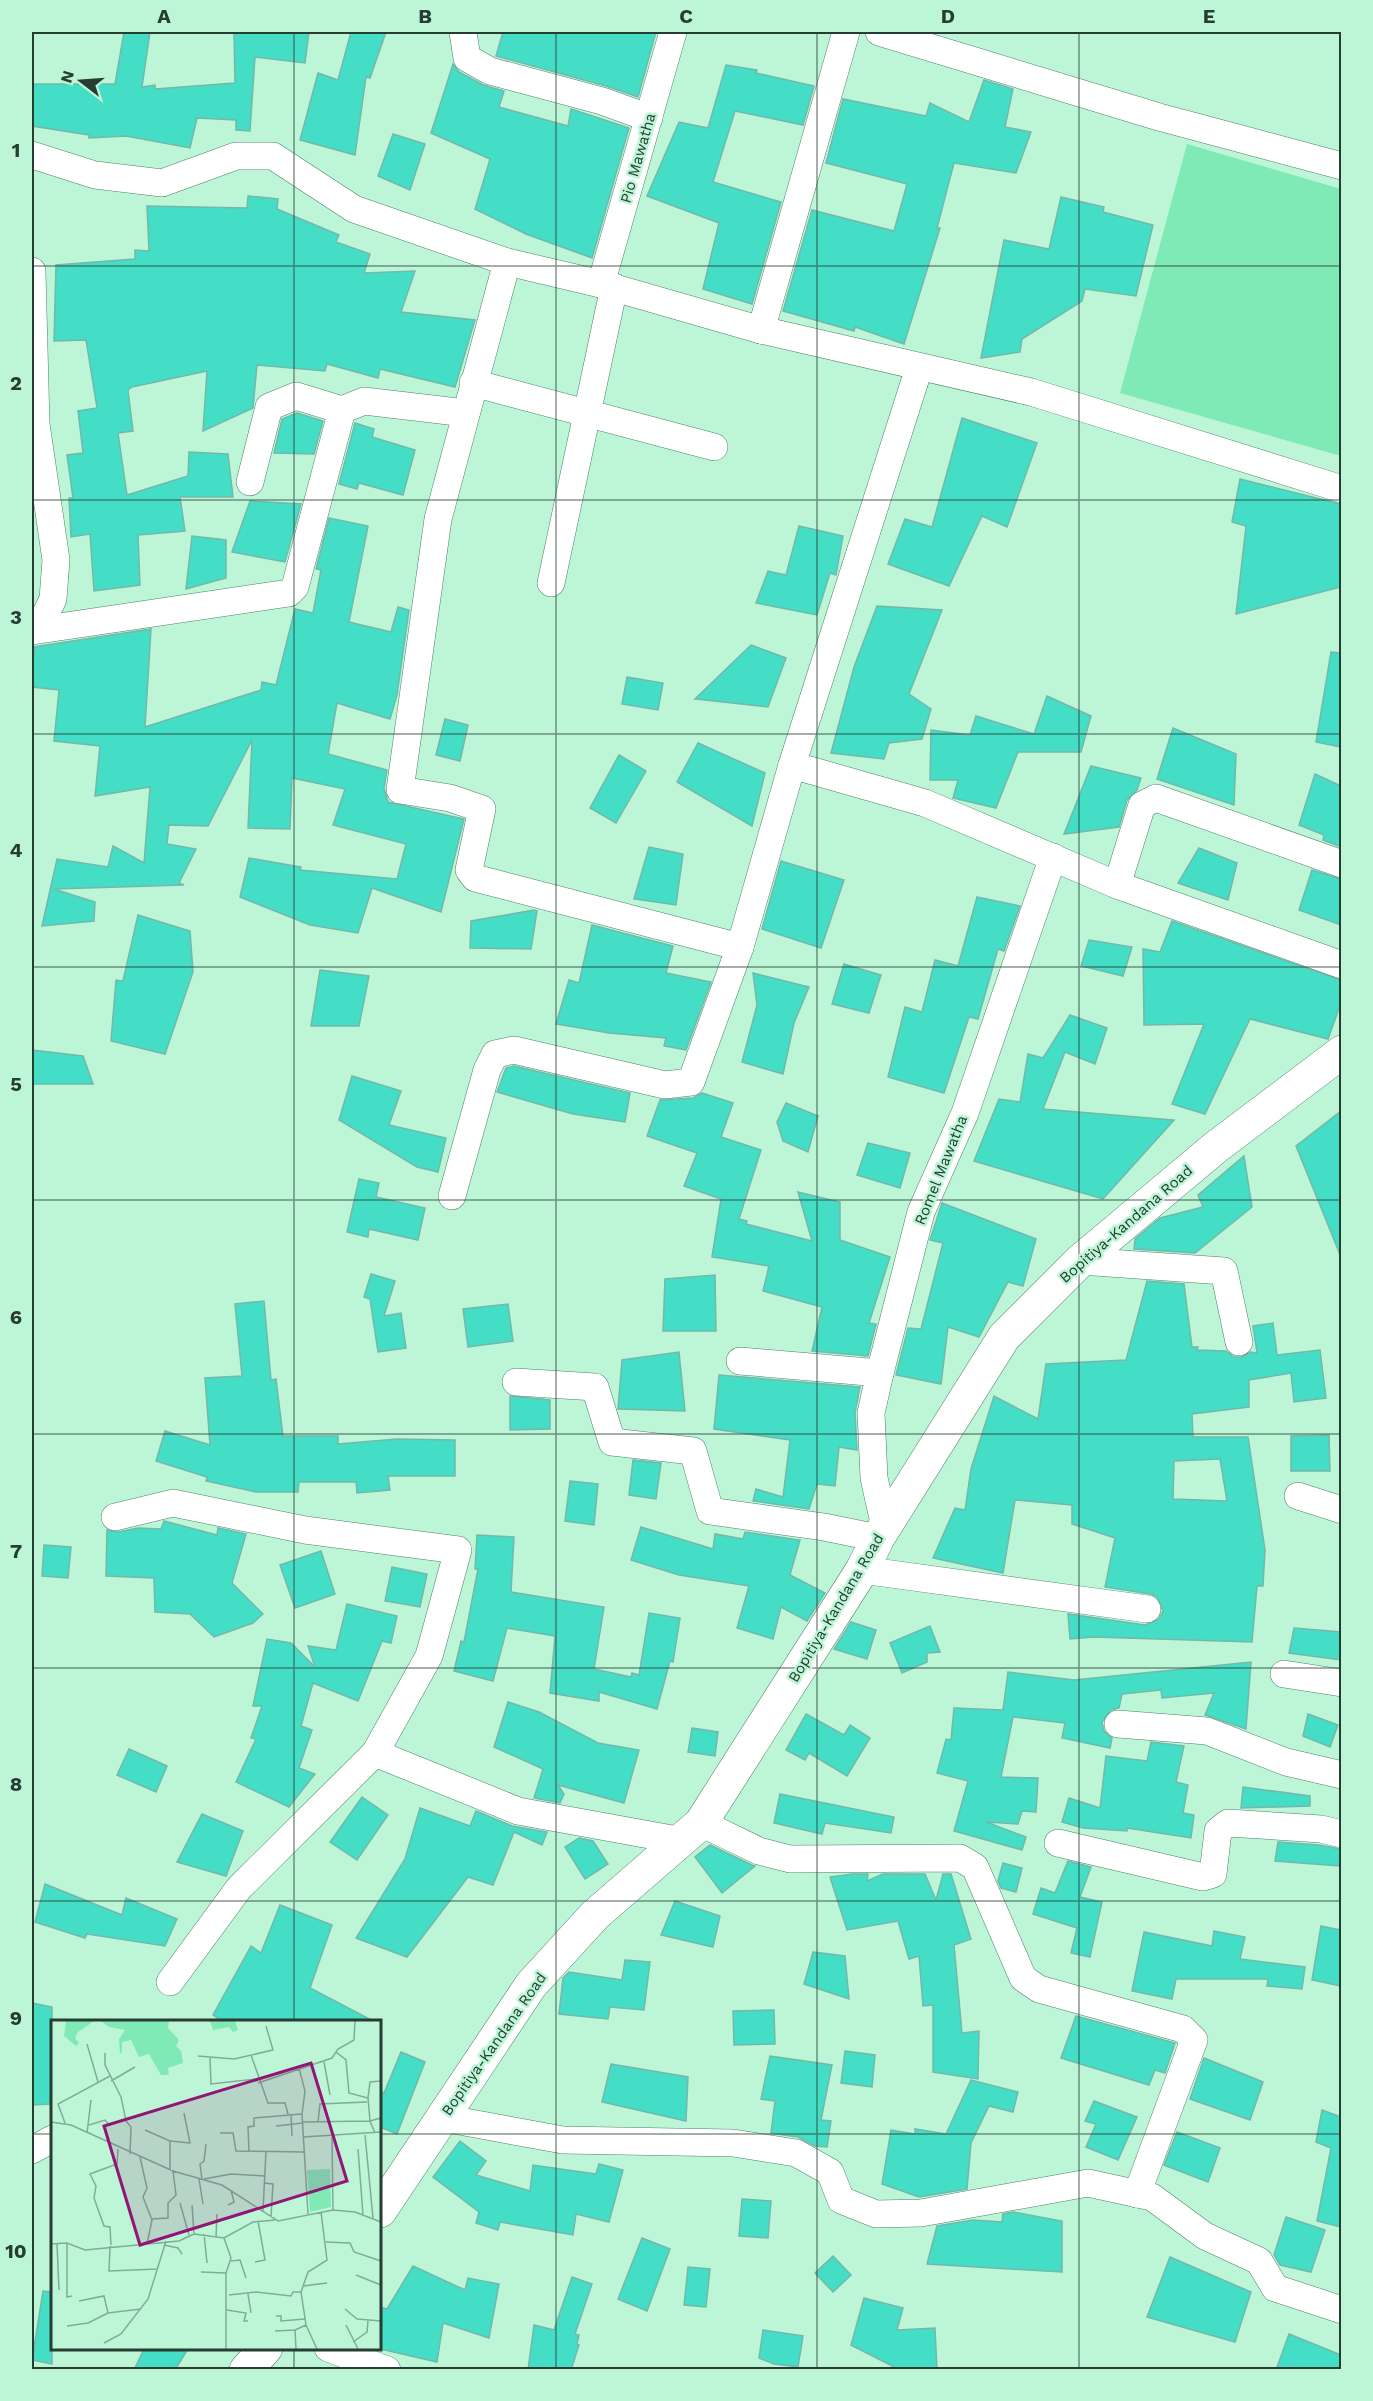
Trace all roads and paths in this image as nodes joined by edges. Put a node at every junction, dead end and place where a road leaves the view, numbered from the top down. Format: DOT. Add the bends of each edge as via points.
graph roads {
  1 [pos="463,32"];
  2 [pos="673,32"];
  3 [pos="846,32"];
  4 [pos="879,32"];
  5 [pos="649,118"];
  6 [pos="32,155"];
  7 [pos="1341,166"];
  8 [pos="507,262"];
  9 [pos="32,271"];
  10 [pos="608,286"];
  11 [pos="761,330"];
  12 [pos="919,368"];
  13 [pos="473,383"];
  14 [pos="342,410"];
  15 [pos="466,413"];
  16 [pos="588,414"];
  17 [pos="714,447"];
  18 [pos="250,482"];
  19 [pos="1341,489"];
  20 [pos="551,583"];
  21 [pos="35,629"];
  22 [pos="792,765"];
  23 [pos="1053,857"];
  24 [pos="1341,864"];
  25 [pos="1117,885"];
  26 [pos="740,947"];
  27 [pos="1341,965"];
  28 [pos="1341,1053"];
  29 [pos="452,1196"];
  30 [pos="1080,1261"];
  31 [pos="1239,1342"];
  32 [pos="740,1360"];
  33 [pos="880,1373"];
  34 [pos="516,1382"];
  35 [pos="1298,1496"];
  36 [pos="1341,1510"];
  37 [pos="115,1516"];
  38 [pos="882,1533"];
  39 [pos="862,1570"];
  40 [pos="1147,1609"];
  41 [pos="1284,1674"];
  42 [pos="1341,1683"];
  43 [pos="1118,1724"];
  44 [pos="375,1753"];
  45 [pos="1341,1775"];
  46 [pos="692,1832"];
  47 [pos="1341,1834"];
  48 [pos="1058,1843"];
  49 [pos="170,1982"];
  50 [pos="443,2118"];
  51 [pos="51,2140"];
  52 [pos="32,2150"];
  53 [pos="1137,2194"];
  54 [pos="381,2210"];
  55 [pos="1341,2310"];
  56 [pos="265,2350"];
  57 [pos="331,2350"];
  58 [pos="246,2370"];
  59 [pos="387,2370"];
  1 -- 5 [label="street" via="467,58 490,71 602,100"];
  2 -- 5 [label="street, Pio Mawatha"];
  3 -- 11 [label="street"];
  4 -- 7 [label="street" via="1158,117"];
  5 -- 10 [label="street, Pio Mawatha"];
  6 -- 8 [label="street" via="94,175 162,183 236,156 273,156 354,208"];
  8 -- 10 [label="street"];
  8 -- 13 [label="street"];
  9 -- 21 [label="street" via="36,424 56,560 52,599"];
  10 -- 11 [label="street"];
  10 -- 16 [label="street, Pio Mawatha"];
  11 -- 12 [label="street"];
  12 -- 19 [label="street" via="1031,392"];
  12 -- 22 [label="street"];
  13 -- 15 [label="street"];
  13 -- 16 [label="street"];
  14 -- 15 [label="street" via="364,401"];
  14 -- 18 [label="street" via="296,396 269,407"];
  14 -- 21 [label="street" via="295,587 289,593"];
  15 -- 26 [label="street" via="438,519 400,790 482,808 469,870 475,878"];
  16 -- 17 [label="street"];
  16 -- 20 [label="street, Pio Mawatha"];
  22 -- 23 [label="street" via="925,803"];
  22 -- 26 [label="street"];
  23 -- 25 [label="street"];
  23 -- 33 [label="street, Romel Mawatha" via="965,1113 921,1212"];
  24 -- 25 [label="street" via="1156,798 1142,805"];
  25 -- 27 [label="street"];
  26 -- 29 [label="street" via="691,1082 665,1085 514,1050 495,1054 487,1070"];
  28 -- 30 [label="street, Bopitiya-Kandana Road" via="1216,1147"];
  30 -- 31 [label="street" via="1224,1271"];
  30 -- 38 [label="street, Bopitiya-Kandana Road" via="1004,1337"];
  32 -- 33 [label="street"];
  33 -- 38 [label="street, Romel Mawatha" via="872,1413 874,1478"];
  34 -- 38 [label="street" via="595,1387 612,1442 693,1451 710,1511"];
  35 -- 36 [label="street"];
  37 -- 44 [label="street" via="173,1503 305,1530 458,1550 429,1656"];
  38 -- 39 [label="street, Bopitiya-Kandana Road"];
  39 -- 40 [label="street"];
  39 -- 46 [label="street, Bopitiya-Kandana Road"];
  41 -- 42 [label="street"];
  43 -- 45 [label="street" via="1207,1731 1286,1762"];
  44 -- 46 [label="street" via="518,1811"];
  44 -- 49 [label="street" via="239,1888"];
  46 -- 50 [label="street, Bopitiya-Kandana Road" via="595,1915 531,1985"];
  46 -- 53 [label="street" via="790,1859 960,1858 975,1867 1023,1978 1039,1989 1183,2029 1194,2040"];
  47 -- 48 [label="street" via="1321,1829 1228,1823 1218,1831 1213,1874 1203,1877"];
  50 -- 53 [label="street" via="563,2140 733,2143 796,2153 830,2172 841,2200 876,2214 921,2214 1088,2183"];
  50 -- 54 [label="street, Bopitiya-Kandana Road"];
  51 -- 52 [label="street"];
  53 -- 55 [label="street" via="1152,2196 1205,2236 1259,2261 1275,2288"];
  56 -- 58 [label="street"];
  57 -- 59 [label="street"];
}
